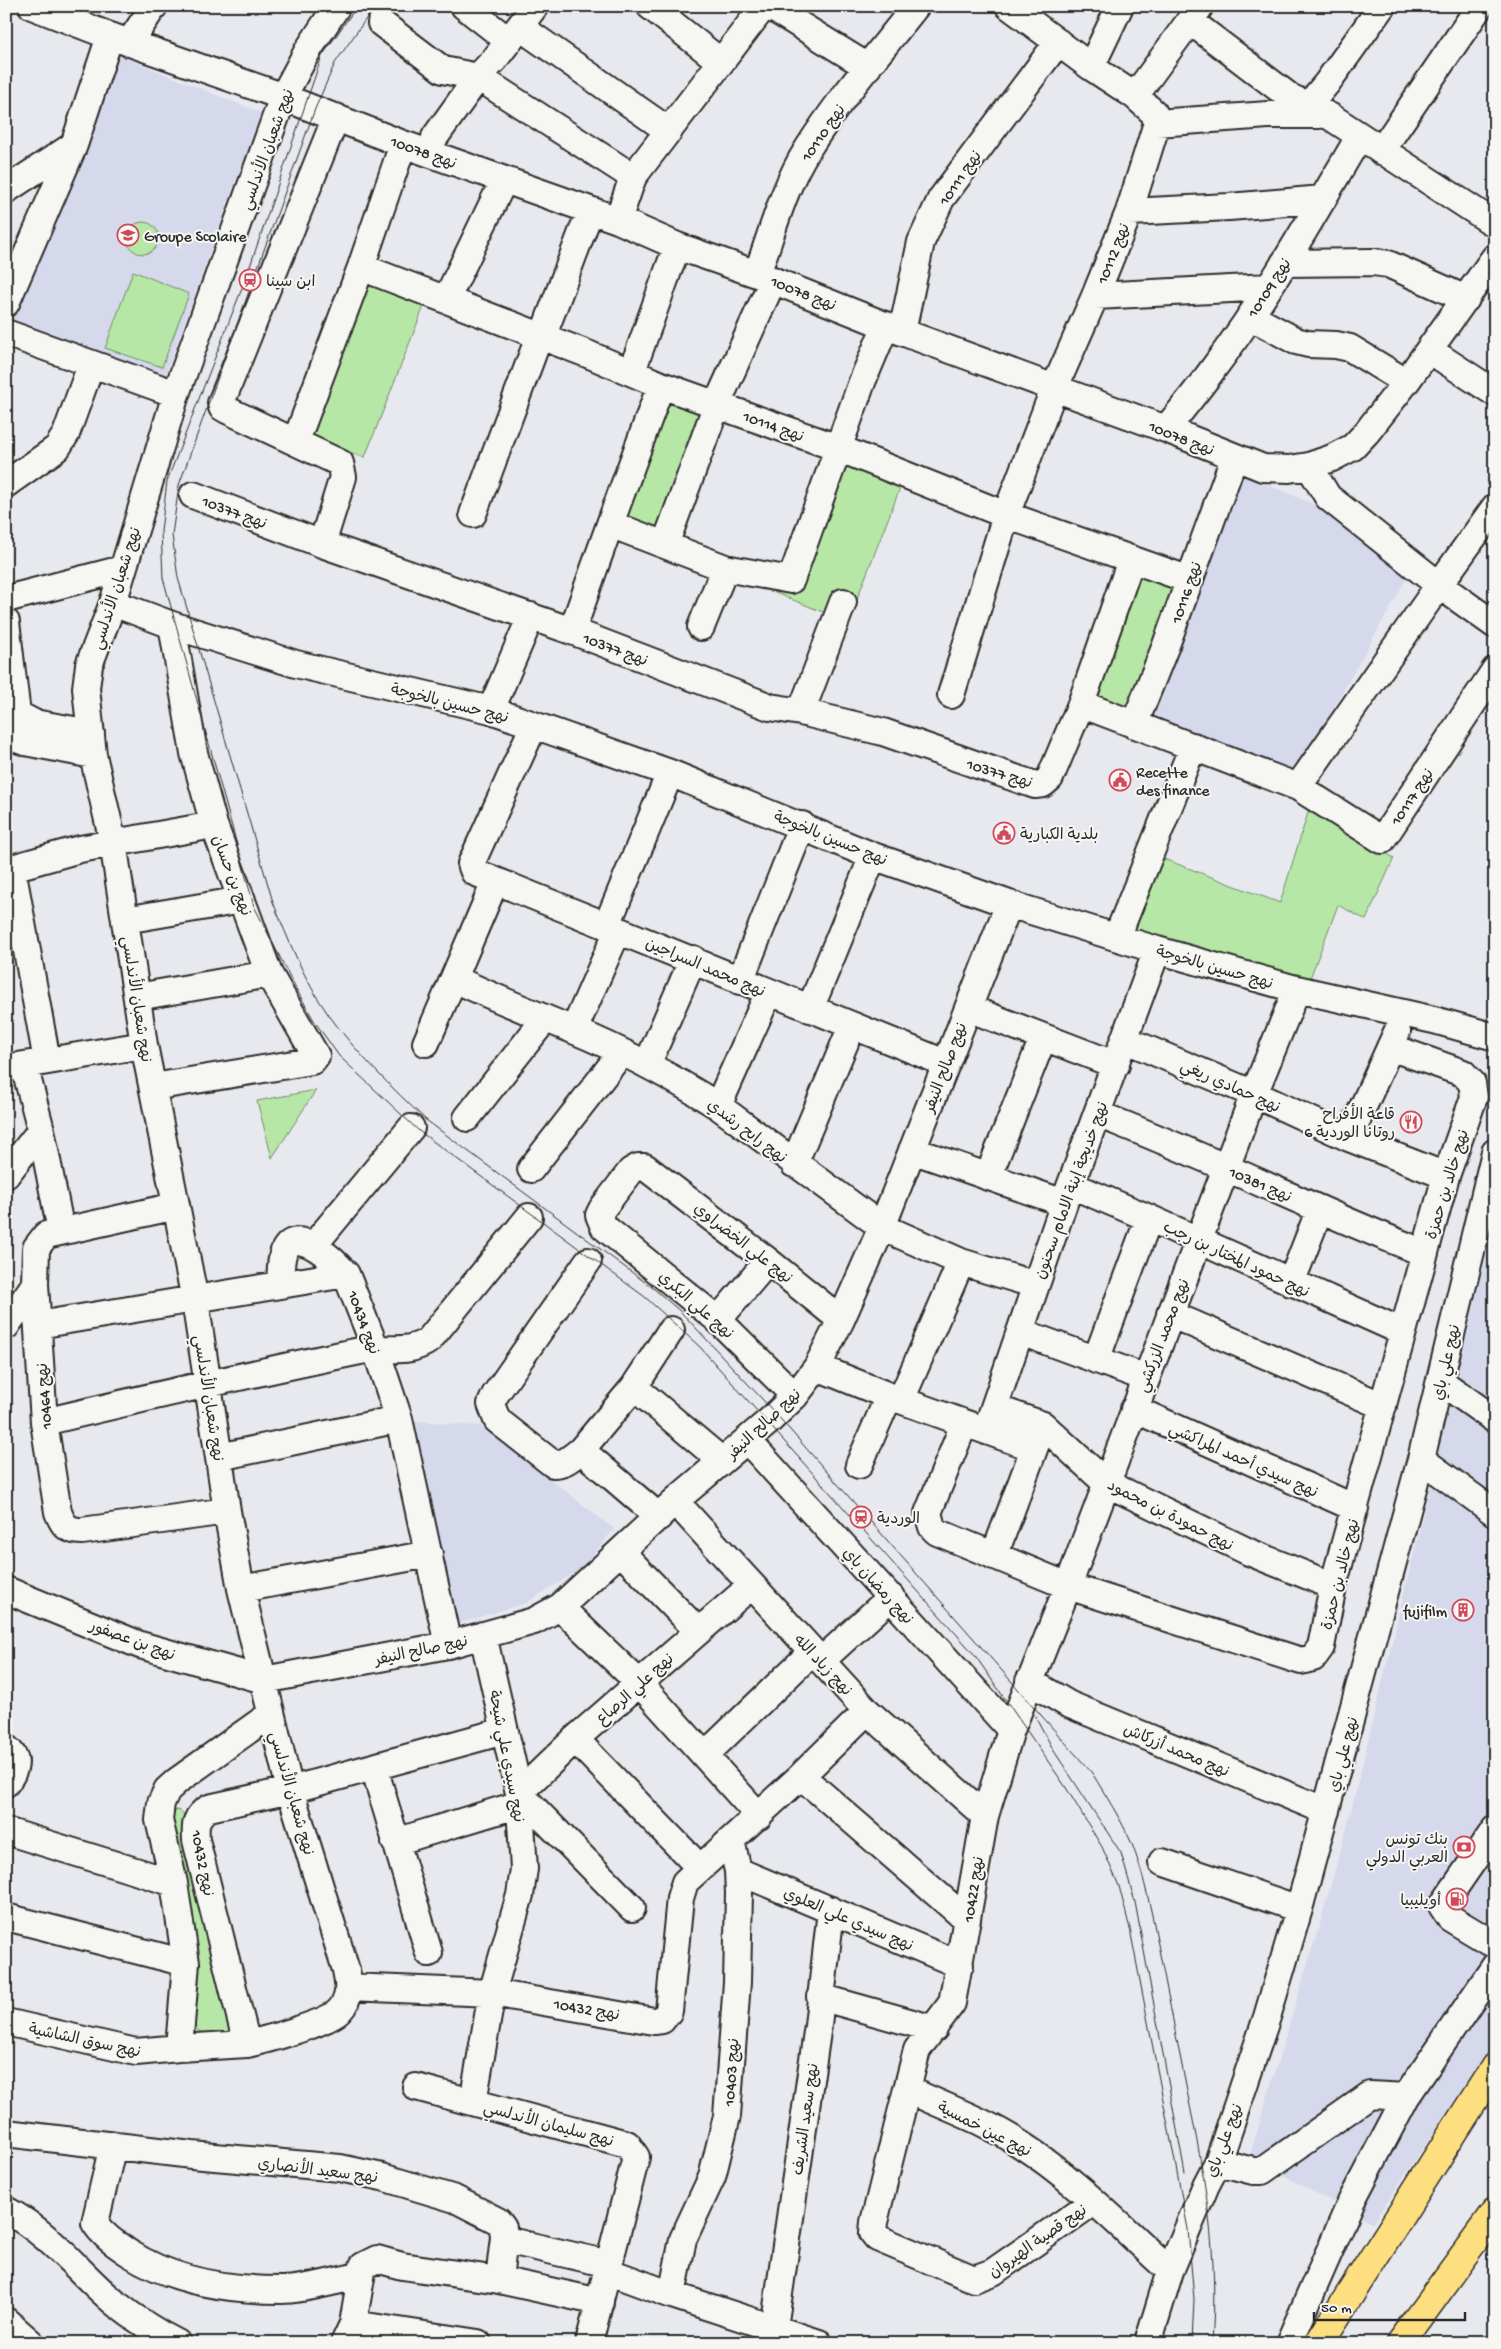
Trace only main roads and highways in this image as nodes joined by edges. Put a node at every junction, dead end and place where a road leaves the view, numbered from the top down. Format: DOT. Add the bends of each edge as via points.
graph roads {
  1 [pos="1495,2068"];
  2 [pos="1495,2213"];
  3 [pos="1319,2343"];
  4 [pos="1400,2343"];
  1 -- 3 [label="highway"];
  2 -- 4 [label="highway"];
}
